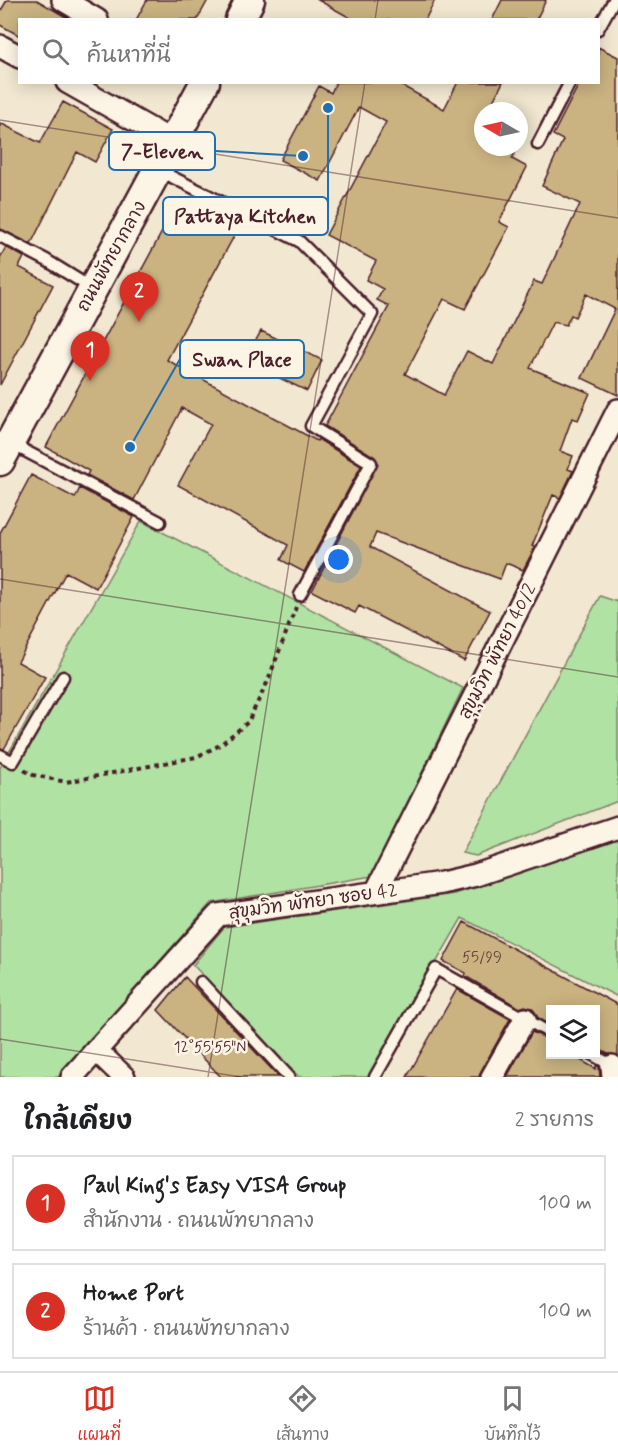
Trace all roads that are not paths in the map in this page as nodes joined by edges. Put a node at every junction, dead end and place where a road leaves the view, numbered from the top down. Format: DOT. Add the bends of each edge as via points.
graph roads {
  1 [pos="63,0"];
  2 [pos="250,0"];
  3 [pos="614,0"];
  4 [pos="94,18"];
  5 [pos="241,18"];
  6 [pos="600,25"];
  7 [pos="0,46"];
  8 [pos="18,56"];
  9 [pos="71,84"];
  10 [pos="204,84"];
  11 [pos="569,84"];
  12 [pos="173,142"];
  13 [pos="538,144"];
  14 [pos="158,170"];
  15 [pos="0,236"];
  16 [pos="93,289"];
  17 [pos="618,410"];
  18 [pos="3,447"];
  19 [pos="160,522"];
  20 [pos="300,595"];
  21 [pos="63,677"];
  22 [pos="0,755"];
  23 [pos="618,827"];
  24 [pos="376,892"];
  25 [pos="201,982"];
  26 [pos="525,1019"];
  27 [pos="546,1031"];
  28 [pos="96,1050"];
  29 [pos="598,1059"];
  30 [pos="614,1070"];
  31 [pos="72,1077"];
  32 [pos="124,1077"];
  33 [pos="289,1077"];
  34 [pos="375,1077"];
  35 [pos="492,1077"];
  1 -- 4 [label="street"];
  2 -- 5 [label="main road"];
  3 -- 6 [label="lane"];
  7 -- 8 [label="street"];
  9 -- 12 [label="street"];
  10 -- 12 [label="main road, ถนนพัทยากลาง"];
  11 -- 13 [label="lane"];
  12 -- 14 [label="main road, ถนนพัทยากลาง"];
  14 -- 16 [label="main road, ถนนพัทยากลาง"];
  14 -- 20 [label="lane" via="299,241 372,314 311,426 371,463"];
  15 -- 16 [label="lane"];
  16 -- 18 [label="main road, ถนนพัทยากลาง"];
  17 -- 24 [label="street, สุขุมวิท พัทยา 40/2"];
  18 -- 19 [label="lane"];
  21 -- 22 [label="lane" via="13,762"];
  23 -- 24 [label="street, สุขุมวิท พัทยา ซอย 42" via="476,875"];
  24 -- 28 [label="street, สุขุมวิท พัทยา ซอย 42" via="218,915"];
  25 -- 33 [label="lane"];
  26 -- 27 [label="lane"];
  26 -- 34 [label="lane" via="436,969"];
  26 -- 35 [label="street"];
  28 -- 31 [label="street, สุขุมวิท พัทยา ซอย 42"];
  28 -- 32 [label="street"];
  29 -- 30 [label="lane"];
}
